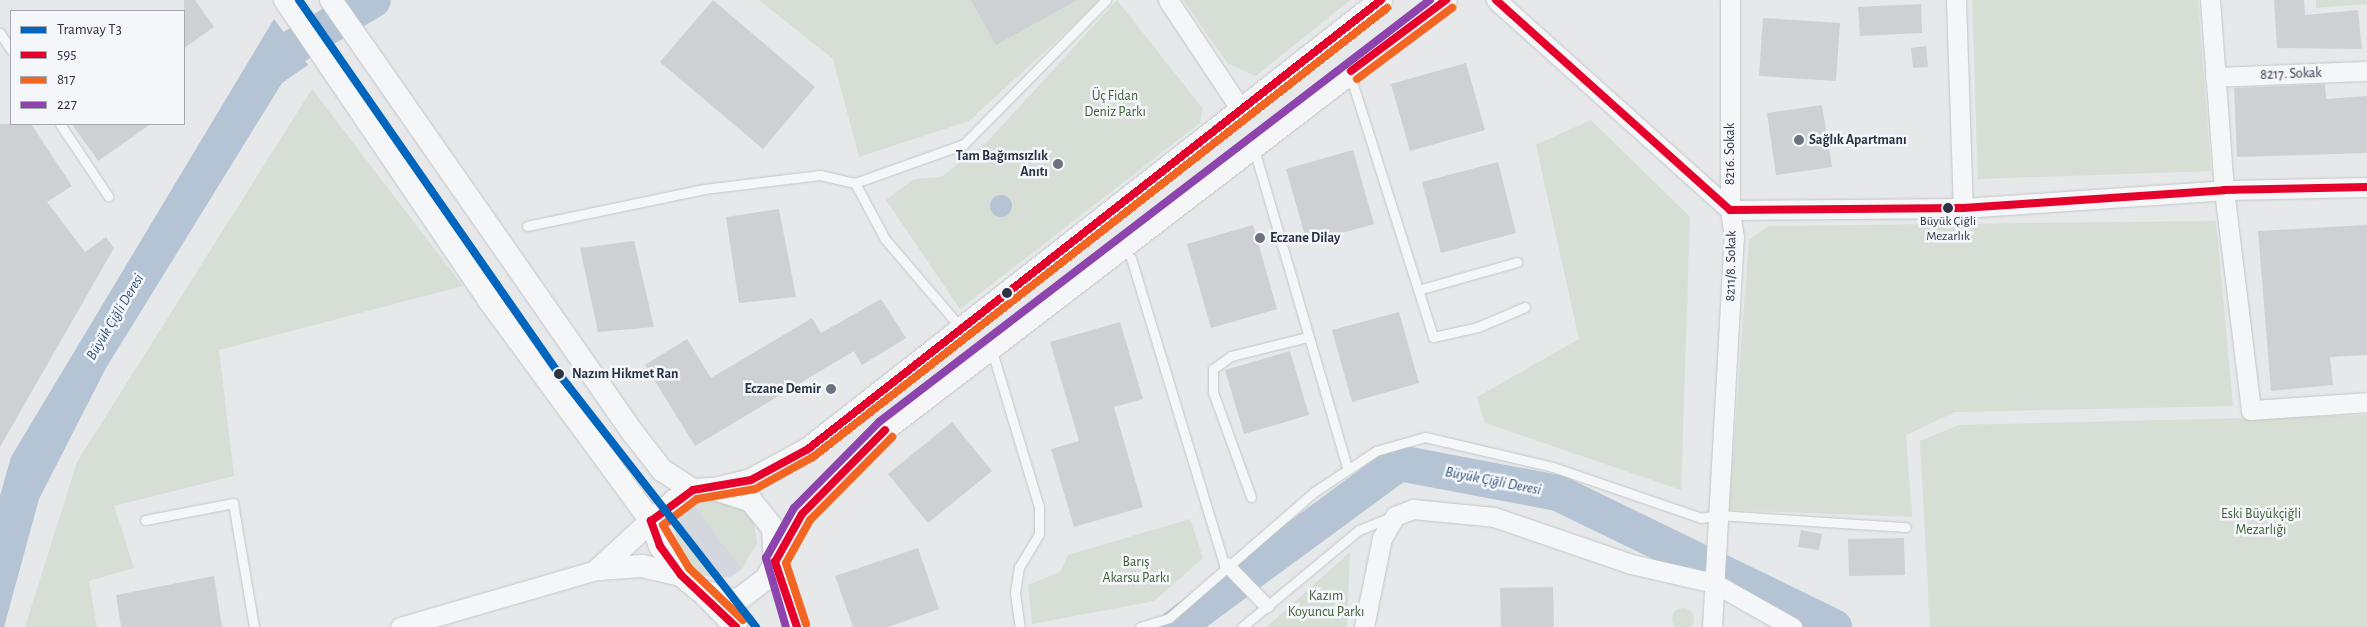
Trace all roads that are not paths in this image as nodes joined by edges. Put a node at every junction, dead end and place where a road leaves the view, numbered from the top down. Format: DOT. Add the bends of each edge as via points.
graph roads {
  1 [pos="331,0"];
  2 [pos="1106,0"];
  3 [pos="1168,0"];
  4 [pos="1381,0"];
  5 [pos="1446,0"];
  6 [pos="1496,0"];
  7 [pos="1730,0"];
  8 [pos="1956,0"];
  9 [pos="2210,0"];
  10 [pos="287,3"];
  11 [pos="0,33"];
  12 [pos="10,48"];
  13 [pos="2367,71"];
  14 [pos="1350,72"];
  15 [pos="2215,77"];
  16 [pos="1241,110"];
  17 [pos="61,125"];
  18 [pos="1254,146"];
  19 [pos="855,182"];
  20 [pos="2367,187"];
  21 [pos="2224,190"];
  22 [pos="108,196"];
  23 [pos="1963,208"];
  24 [pos="1730,210"];
  25 [pos="527,226"];
  26 [pos="1131,258"];
  27 [pos="1517,262"];
  28 [pos="1418,290"];
  29 [pos="1525,307"];
  30 [pos="962,329"];
  31 [pos="1307,337"];
  32 [pos="991,348"];
  33 [pos="2367,402"];
  34 [pos="1348,470"];
  35 [pos="704,490"];
  36 [pos="1251,497"];
  37 [pos="1718,515"];
  38 [pos="1395,516"];
  39 [pos="146,520"];
  40 [pos="651,521"];
  41 [pos="1906,527"];
  42 [pos="774,562"];
  43 [pos="1226,566"];
  44 [pos="599,569"];
  45 [pos="681,575"];
  46 [pos="1714,583"];
  47 [pos="700,590"];
  48 [pos="1267,606"];
  49 [pos="254,627"];
  50 [pos="400,627"];
  51 [pos="736,627"];
  52 [pos="797,627"];
  53 [pos="1020,627"];
  54 [pos="1140,627"];
  55 [pos="1242,627"];
  56 [pos="1364,627"];
  57 [pos="1712,627"];
  58 [pos="1792,627"];
  1 -- 35 [label="street" via="633,433 662,470"];
  2 -- 19 [label="lane" via="964,144"];
  3 -- 16 [label="street"];
  4 -- 16 [label="street"];
  5 -- 14 [label="street"];
  6 -- 24 [label="street, 8211/8. Sokak"];
  7 -- 24 [label="street, 8216. Sokak"];
  8 -- 23 [label="street"];
  9 -- 15 [label="street"];
  10 -- 40 [label="street" via="488,299"];
  11 -- 12 [label="lane"];
  13 -- 15 [label="street, 8217. Sokak"];
  14 -- 18 [label="street"];
  14 -- 28 [label="lane"];
  15 -- 21 [label="street"];
  16 -- 30 [label="street"];
  17 -- 22 [label="lane"];
  18 -- 31 [label="lane"];
  18 -- 32 [label="street"];
  19 -- 25 [label="lane" via="820,175 704,188"];
  19 -- 30 [label="lane" via="885,240"];
  20 -- 21 [label="street"];
  21 -- 23 [label="street"];
  21 -- 33 [label="street" via="2251,410"];
  23 -- 24 [label="street"];
  24 -- 37 [label="street, 8211/8. Sokak" via="1734,238"];
  26 -- 43 [label="lane"];
  27 -- 28 [label="lane"];
  28 -- 29 [label="lane" via="1433,337 1478,327"];
  30 -- 35 [label="street" via="808,449 751,480"];
  31 -- 34 [label="lane"];
  31 -- 36 [label="lane" via="1231,356 1213,369 1213,392"];
  32 -- 42 [label="street" via="886,429 802,514"];
  32 -- 53 [label="lane" via="1039,507 1039,534 1018,567 1015,592"];
  34 -- 37 [label="lane" via="1376,451 1426,437 1553,467 1701,518"];
  34 -- 43 [label="lane"];
  35 -- 40 [label="street"];
  35 -- 42 [label="street" via="751,501 765,513 773,528"];
  37 -- 41 [label="lane"];
  37 -- 46 [label="street, 8211/8. Sokak"];
  38 -- 46 [label="street" via="1413,509 1494,517 1631,564"];
  38 -- 48 [label="lane" via="1359,530"];
  38 -- 56 [label="street" via="1382,538"];
  39 -- 49 [label="lane" via="233,504"];
  40 -- 44 [label="street"];
  40 -- 45 [label="street" via="660,546"];
  42 -- 47 [label="street" via="755,590 736,601"];
  42 -- 52 [label="street"];
  43 -- 48 [label="street"];
  43 -- 54 [label="lane" via="1169,618"];
  44 -- 45 [label="street" via="642,566"];
  44 -- 50 [label="street"];
  45 -- 47 [label="street"];
  46 -- 57 [label="street, 8211/8. Sokak"];
  46 -- 58 [label="street"];
  47 -- 51 [label="street"];
  48 -- 55 [label="lane"];
}
